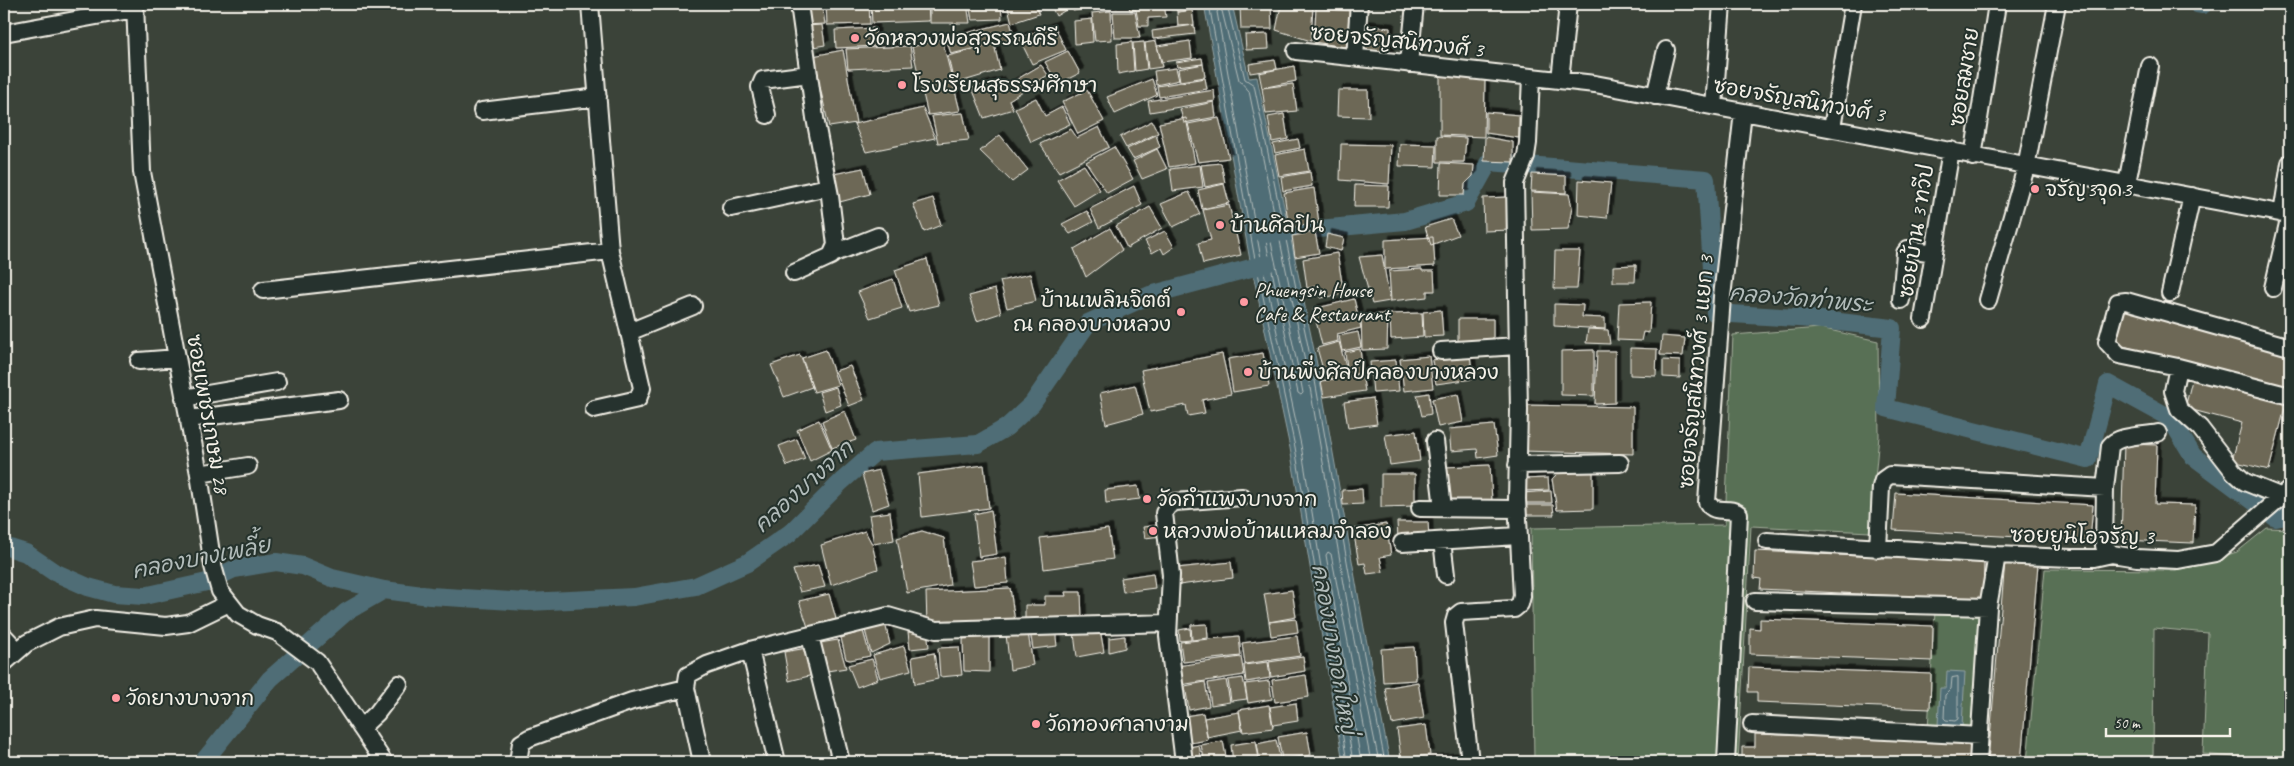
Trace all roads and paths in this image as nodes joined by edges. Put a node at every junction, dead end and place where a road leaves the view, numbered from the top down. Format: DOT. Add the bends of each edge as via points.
graph roads {
  1 [pos="590,4"];
  2 [pos="799,4"];
  3 [pos="1359,4"];
  4 [pos="1415,4"];
  5 [pos="1568,4"];
  6 [pos="1722,4"];
  7 [pos="1853,4"];
  8 [pos="1997,4"];
  9 [pos="2057,4"];
  10 [pos="135,6"];
  11 [pos="4,33"];
  12 [pos="1666,50"];
  13 [pos="1296,51"];
  14 [pos="1355,58"];
  15 [pos="1409,64"];
  16 [pos="2150,66"];
  17 [pos="809,74"];
  18 [pos="1531,77"];
  19 [pos="1560,80"];
  20 [pos="1655,96"];
  21 [pos="598,98"];
  22 [pos="1714,106"];
  23 [pos="482,112"];
  24 [pos="1743,112"];
  25 [pos="767,115"];
  26 [pos="1832,128"];
  27 [pos="1951,150"];
  28 [pos="1973,157"];
  29 [pos="2290,163"];
  30 [pos="2026,166"];
  31 [pos="2128,183"];
  32 [pos="828,186"];
  33 [pos="2192,196"];
  34 [pos="731,208"];
  35 [pos="2287,215"];
  36 [pos="878,236"];
  37 [pos="610,251"];
  38 [pos="835,253"];
  39 [pos="1934,253"];
  40 [pos="794,273"];
  41 [pos="2272,288"];
  42 [pos="263,290"];
  43 [pos="2170,293"];
  44 [pos="1901,300"];
  45 [pos="1988,300"];
  46 [pos="693,306"];
  47 [pos="1924,319"];
  48 [pos="629,332"];
  49 [pos="1517,346"];
  50 [pos="2290,347"];
  51 [pos="1441,351"];
  52 [pos="176,358"];
  53 [pos="139,361"];
  54 [pos="2178,368"];
  55 [pos="277,382"];
  56 [pos="2290,396"];
  57 [pos="184,398"];
  58 [pos="339,400"];
  59 [pos="594,408"];
  60 [pos="188,419"];
  61 [pos="2158,433"];
  62 [pos="1435,441"];
  63 [pos="1620,464"];
  64 [pos="1517,465"];
  65 [pos="248,466"];
  66 [pos="199,474"];
  67 [pos="2105,488"];
  68 [pos="2282,496"];
  69 [pos="1242,497"];
  70 [pos="1420,508"];
  71 [pos="1443,508"];
  72 [pos="1518,509"];
  73 [pos="1518,536"];
  74 [pos="1442,541"];
  75 [pos="1767,541"];
  76 [pos="1402,543"];
  77 [pos="1878,549"];
  78 [pos="2112,554"];
  79 [pos="1997,555"];
  80 [pos="1446,575"];
  81 [pos="224,597"];
  82 [pos="1755,601"];
  83 [pos="1988,607"];
  84 [pos="1168,623"];
  85 [pos="4,636"];
  86 [pos="810,636"];
  87 [pos="750,650"];
  88 [pos="18,651"];
  89 [pos="4,663"];
  90 [pos="398,684"];
  91 [pos="688,694"];
  92 [pos="1752,724"];
  93 [pos="361,728"];
  94 [pos="1980,736"];
  95 [pos="384,762"];
  96 [pos="518,762"];
  97 [pos="702,762"];
  98 [pos="777,762"];
  99 [pos="841,762"];
  100 [pos="1184,762"];
  101 [pos="1470,762"];
  102 [pos="1726,762"];
  103 [pos="1978,762"];
  1 -- 21 [label="street"];
  2 -- 17 [label="street"];
  3 -- 14 [label="street"];
  4 -- 15 [label="street"];
  5 -- 19 [label="street"];
  6 -- 22 [label="street"];
  7 -- 26 [label="street"];
  8 -- 28 [label="street, ซอยสมชาย"];
  9 -- 30 [label="street"];
  10 -- 11 [label="street"];
  10 -- 52 [label="street, ซอยเพชรเกษม 28" via="142,172"];
  12 -- 20 [label="street"];
  13 -- 14 [label="street, ซอยจรัญสนิทวงศ์ 3"];
  14 -- 15 [label="street, ซอยจรัญสนิทวงศ์ 3"];
  15 -- 18 [label="street, ซอยจรัญสนิทวงศ์ 3"];
  16 -- 31 [label="street"];
  17 -- 25 [label="street" via="764,80 760,87"];
  17 -- 32 [label="street"];
  18 -- 19 [label="street, ซอยจรัญสนิทวงศ์ 3"];
  18 -- 49 [label="street" via="1528,143 1516,177"];
  19 -- 20 [label="street, ซอยจรัญสนิทวงศ์ 3"];
  20 -- 22 [label="street, ซอยจรัญสนิทวงศ์ 3"];
  21 -- 23 [label="street"];
  21 -- 37 [label="street"];
  22 -- 24 [label="street, ซอยจรัญสนิทวงศ์ 3"];
  24 -- 26 [label="street, ซอยจรัญสนิทวงศ์ 3"];
  24 -- 102 [label="street, ซอยจรัญสนิทวงศ์ 3 แยก 3" via="1722,297 1707,502 1715,510 1739,514"];
  26 -- 27 [label="street, ซอยจรัญสนิทวงศ์ 3"];
  27 -- 28 [label="street, ซอยจรัญสนิทวงศ์ 3"];
  27 -- 39 [label="street, ซอยบ้าน 3 ทวีป"];
  28 -- 30 [label="street, ซอยจรัญสนิทวงศ์ 3"];
  29 -- 35 [label="street"];
  30 -- 31 [label="street, ซอยจรัญสนิทวงศ์ 3"];
  30 -- 45 [label="street"];
  31 -- 33 [label="street, ซอยจรัญสนิทวงศ์ 3"];
  32 -- 34 [label="street"];
  32 -- 38 [label="street"];
  33 -- 35 [label="street, ซอยจรัญสนิทวงศ์ 3"];
  33 -- 43 [label="street"];
  35 -- 41 [label="street"];
  36 -- 38 [label="street"];
  37 -- 42 [label="street"];
  37 -- 48 [label="street"];
  38 -- 40 [label="street"];
  39 -- 44 [label="street" via="1908,249 1905,253"];
  39 -- 47 [label="street, ซอยบ้าน 3 ทวีป"];
  46 -- 48 [label="street"];
  48 -- 59 [label="street" via="641,394 638,399"];
  49 -- 51 [label="street"];
  49 -- 64 [label="street"];
  50 -- 54 [label="street" via="2126,301 2118,302 2107,342 2112,348 2119,355"];
  52 -- 53 [label="street"];
  52 -- 57 [label="street, ซอยเพชรเกษม 28"];
  54 -- 56 [label="street"];
  54 -- 68 [label="street" via="2173,392 2179,409 2200,428 2245,482"];
  55 -- 57 [label="street"];
  57 -- 60 [label="street, ซอยเพชรเกษม 28"];
  58 -- 60 [label="street"];
  60 -- 66 [label="street, ซอยเพชรเกษม 28"];
  61 -- 67 [label="street" via="2114,441 2110,446"];
  62 -- 71 [label="street"];
  63 -- 64 [label="street"];
  64 -- 72 [label="street"];
  65 -- 66 [label="street"];
  66 -- 81 [label="street, ซอยเพชรเกษม 28" via="213,566"];
  67 -- 77 [label="street" via="1890,475 1883,480 1881,488"];
  67 -- 78 [label="street" via="2104,546"];
  68 -- 78 [label="street, ซอยยูนิโอจรัญ 3" via="2209,556 2178,560"];
  69 -- 84 [label="street" via="1175,502 1168,506 1164,513 1171,575"];
  70 -- 71 [label="street"];
  71 -- 72 [label="street"];
  72 -- 73 [label="street"];
  73 -- 74 [label="street"];
  73 -- 101 [label="street" via="1520,604 1514,609 1461,612 1454,623"];
  74 -- 76 [label="street"];
  74 -- 80 [label="street"];
  75 -- 77 [label="street"];
  77 -- 79 [label="street"];
  78 -- 79 [label="street, ซอยยูนิโอจรัญ 3" via="2094,558"];
  79 -- 83 [label="street, ซอยยูนิโอจรัญ 3"];
  81 -- 88 [label="street" via="188,624 80,622 59,627"];
  81 -- 93 [label="street" via="238,614 277,632 317,662"];
  82 -- 83 [label="street"];
  83 -- 94 [label="street, ซอยยูนิโอจรัญ 3"];
  84 -- 86 [label="street" via="936,630 888,616"];
  84 -- 100 [label="street"];
  85 -- 88 [label="street"];
  86 -- 87 [label="street"];
  86 -- 99 [label="street"];
  87 -- 91 [label="street" via="694,671 688,676"];
  87 -- 98 [label="street"];
  88 -- 89 [label="street"];
  90 -- 93 [label="street" via="377,713"];
  91 -- 96 [label="street" via="632,701 529,738 521,743"];
  91 -- 97 [label="street"];
  92 -- 94 [label="street"];
  93 -- 95 [label="street"];
  94 -- 103 [label="street, ซอยยูนิโอจรัญ 3"];
}
